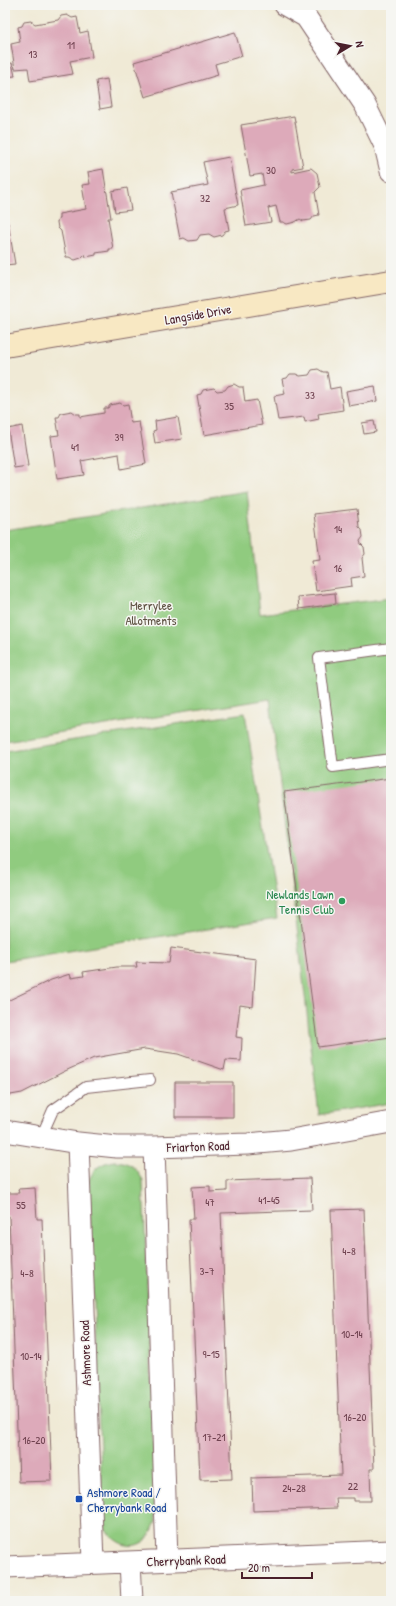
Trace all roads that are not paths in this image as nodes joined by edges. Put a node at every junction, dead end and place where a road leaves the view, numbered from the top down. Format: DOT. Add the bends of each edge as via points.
graph roads {
  1 [pos="285,5"];
  2 [pos="311,11"];
  3 [pos="391,171"];
  4 [pos="391,281"];
  5 [pos="5,346"];
  6 [pos="391,648"];
  7 [pos="391,759"];
  8 [pos="150,1080"];
  9 [pos="391,1122"];
  10 [pos="5,1131"];
  11 [pos="41,1137"];
  12 [pos="78,1143"];
  13 [pos="154,1147"];
  14 [pos="391,1551"];
  15 [pos="167,1560"];
  16 [pos="130,1562"];
  17 [pos="93,1563"];
  18 [pos="5,1567"];
  19 [pos="132,1601"];
  1 -- 2 [label="street"];
  2 -- 3 [label="street" via="366,105 385,146"];
  4 -- 5 [label="street, Langside Drive"];
  6 -- 7 [label="lane" via="319,658 333,767"];
  8 -- 11 [label="lane" via="86,1087 53,1110"];
  9 -- 13 [label="street, Friarton Road" via="291,1140"];
  10 -- 11 [label="street, Friarton Road"];
  11 -- 12 [label="street, Friarton Road"];
  12 -- 13 [label="street, Friarton Road"];
  12 -- 17 [label="street, Ashmore Road"];
  13 -- 15 [label="street"];
  14 -- 15 [label="street, Cherrybank Road"];
  15 -- 16 [label="street, Cherrybank Road"];
  16 -- 17 [label="street, Cherrybank Road"];
  16 -- 19 [label="street"];
  17 -- 18 [label="street, Cherrybank Road"];
}
